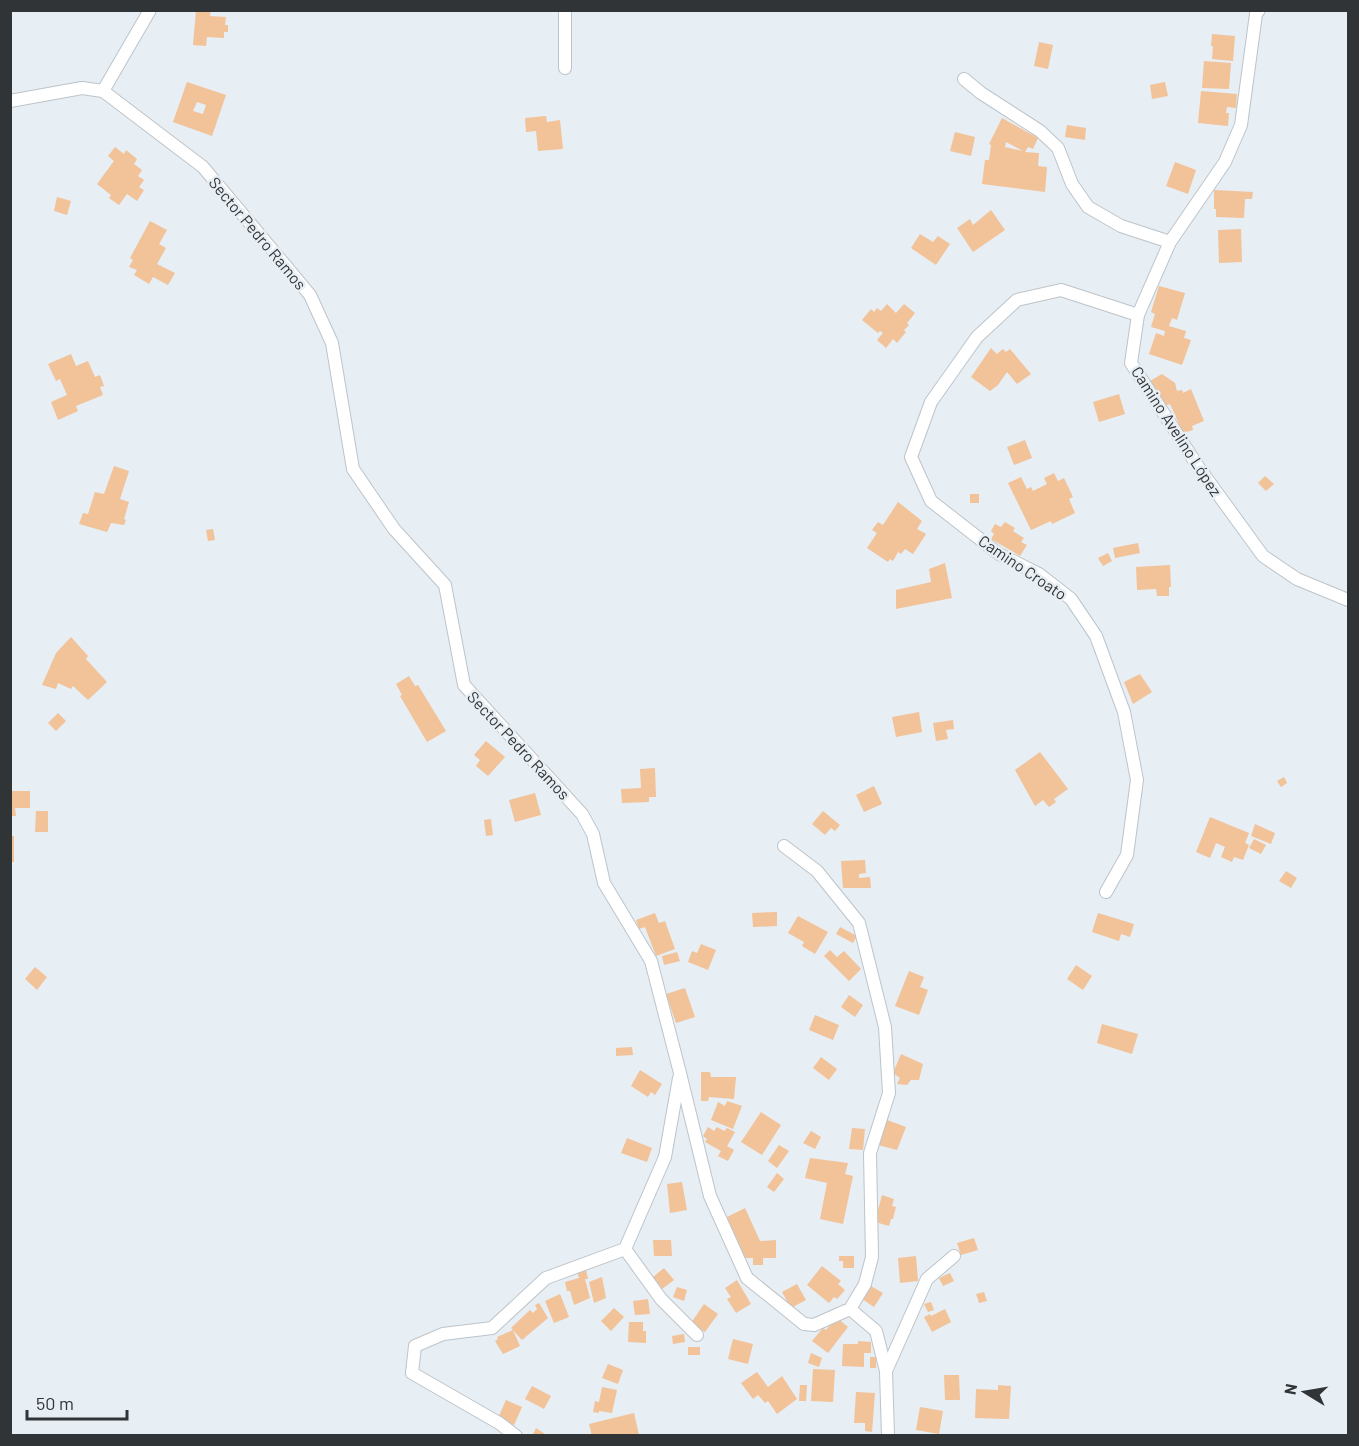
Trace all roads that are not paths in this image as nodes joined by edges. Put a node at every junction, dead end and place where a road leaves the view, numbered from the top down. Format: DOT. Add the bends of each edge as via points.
graph roads {
  1 [pos="150,10"];
  2 [pos="565,10"];
  3 [pos="1259,10"];
  4 [pos="565,68"];
  5 [pos="964,79"];
  6 [pos="103,91"];
  7 [pos="10,101"];
  8 [pos="1170,242"];
  9 [pos="1138,315"];
  10 [pos="1348,600"];
  11 [pos="784,846"];
  12 [pos="1106,892"];
  13 [pos="680,1073"];
  14 [pos="625,1249"];
  15 [pos="954,1256"];
  16 [pos="850,1309"];
  17 [pos="697,1335"];
  18 [pos="886,1371"];
  19 [pos="516,1436"];
  20 [pos="888,1436"];
  1 -- 6 [label="street"];
  2 -- 4 [label="street"];
  3 -- 8 [label="street, Camino Avelino López" via="1241,125 1225,162"];
  5 -- 8 [label="street" via="1040,131 1058,148 1072,184 1088,207 1121,226"];
  6 -- 7 [label="street" via="82,88"];
  6 -- 13 [label="street, Sector Pedro Ramos" via="203,167 310,295 332,343 353,469 394,529 445,585 464,685 582,814 593,834 604,883 651,961"];
  8 -- 9 [label="street, Camino Avelino López"];
  9 -- 10 [label="street, Camino Avelino López" via="1131,363 1199,468 1263,556 1297,579"];
  9 -- 12 [label="street, Camino Croato" via="1061,290 1017,300 977,337 931,402 911,457 931,501 999,554 1040,574 1071,599 1096,636 1124,712 1137,780 1127,855"];
  11 -- 16 [label="street" via="817,871 860,923 885,1028 889,1093 870,1153 872,1257 865,1284"];
  13 -- 14 [label="street" via="665,1157"];
  13 -- 16 [label="street, Sector Pedro Ramos" via="710,1196 747,1278 804,1324 814,1325"];
  14 -- 17 [label="street" via="661,1299"];
  14 -- 19 [label="street" via="546,1278 492,1328 443,1334 415,1346 412,1373"];
  15 -- 18 [label="street" via="927,1279"];
  16 -- 18 [label="street" via="876,1331"];
  18 -- 20 [label="street"];
}
